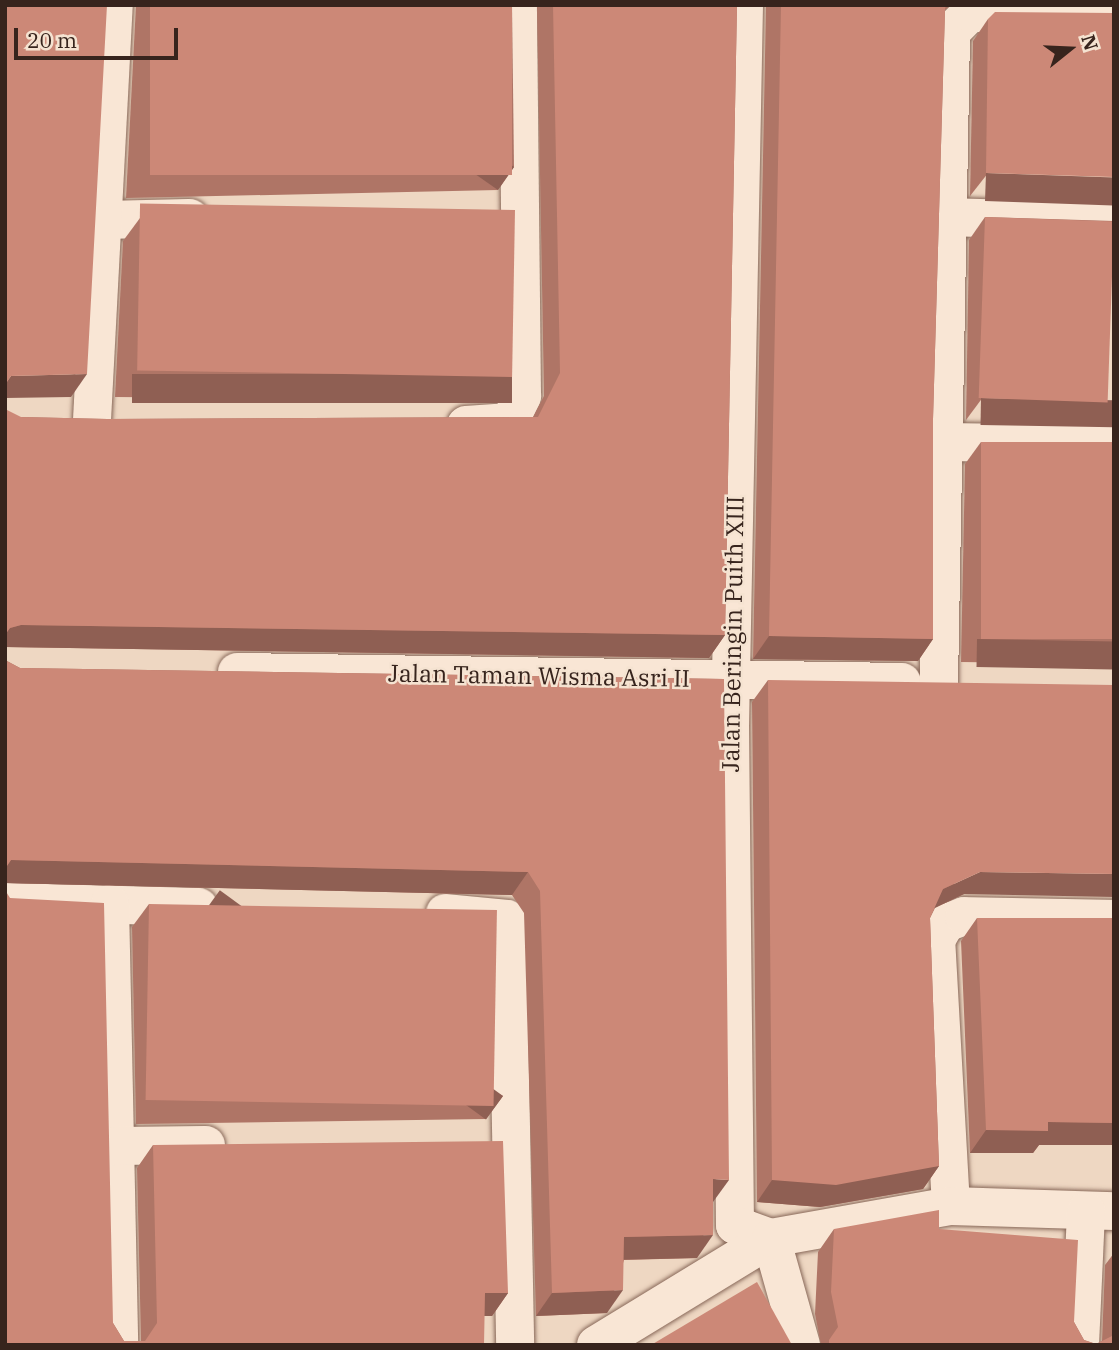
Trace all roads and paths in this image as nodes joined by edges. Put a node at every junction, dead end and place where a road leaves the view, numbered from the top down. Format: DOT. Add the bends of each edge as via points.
graph roads {
  1 [pos="114,5"];
  2 [pos="518,5"];
  3 [pos="744,5"];
  4 [pos="1114,14"];
  5 [pos="518,211"];
  6 [pos="476,212"];
  7 [pos="948,217"];
  8 [pos="227,218"];
  9 [pos="102,220"];
  10 [pos="1114,222"];
  11 [pos="133,421"];
  12 [pos="433,424"];
  13 [pos="939,442"];
  14 [pos="1114,444"];
  15 [pos="201,671"];
  16 [pos="732,679"];
  17 [pos="939,683"];
  18 [pos="979,684"];
  19 [pos="5,902"];
  20 [pos="110,904"];
  21 [pos="232,908"];
  22 [pos="408,912"];
  23 [pos="1114,919"];
  24 [pos="472,1141"];
  25 [pos="513,1141"];
  26 [pos="239,1144"];
  27 [pos="115,1146"];
  28 [pos="951,1206"];
  29 [pos="1100,1211"];
  30 [pos="771,1238"];
  31 [pos="119,1345"];
  32 [pos="515,1345"];
  33 [pos="596,1345"];
  34 [pos="801,1345"];
  35 [pos="1080,1345"];
  1 -- 9 [label="street"];
  2 -- 5 [label="street"];
  3 -- 16 [label="street, Jalan Beringin Puith XIII"];
  4 -- 7 [label="street" via="964,14 951,32"];
  5 -- 6 [label="street"];
  5 -- 12 [label="street" via="521,406 502,425"];
  7 -- 10 [label="street"];
  7 -- 13 [label="street"];
  8 -- 9 [label="street"];
  9 -- 11 [label="street" via="73,420"];
  13 -- 14 [label="street"];
  13 -- 17 [label="street"];
  15 -- 16 [label="street, Jalan Taman Wisma Asri II"];
  16 -- 17 [label="street, Jalan Taman Wisma Asri II"];
  16 -- 30 [label="street, Jalan Beringin Puith XIII" via="735,1225"];
  17 -- 18 [label="street, Jalan Taman Wisma Asri II"];
  19 -- 20 [label="street"];
  20 -- 21 [label="street"];
  20 -- 27 [label="street"];
  22 -- 25 [label="street" via="507,919"];
  23 -- 28 [label="street" via="964,916 946,923 936,940"];
  24 -- 25 [label="street"];
  25 -- 32 [label="street"];
  26 -- 27 [label="street"];
  27 -- 31 [label="street"];
  28 -- 29 [label="street"];
  28 -- 30 [label="street"];
  29 -- 35 [label="street"];
  30 -- 33 [label="street"];
  30 -- 34 [label="street"];
}
